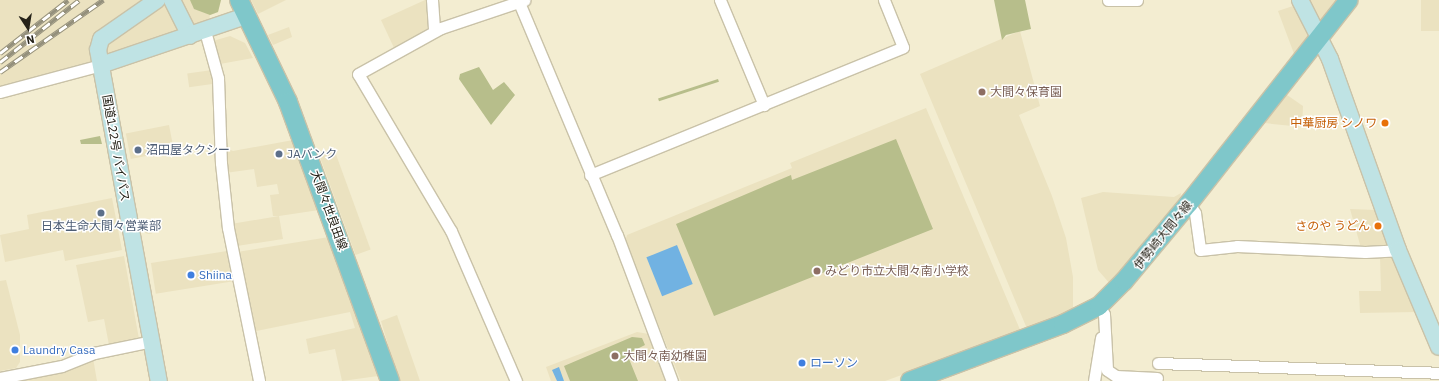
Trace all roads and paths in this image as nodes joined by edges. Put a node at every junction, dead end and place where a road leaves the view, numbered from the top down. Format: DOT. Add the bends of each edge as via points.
graph roads {
  1 [pos="157,0"];
  2 [pos="172,0"];
  3 [pos="432,0"];
  4 [pos="720,0"];
  5 [pos="884,0"];
  6 [pos="1108,0"];
  7 [pos="1137,0"];
  8 [pos="1300,0"];
  9 [pos="1349,0"];
  10 [pos="520,1"];
  11 [pos="242,8"];
  12 [pos="434,31"];
  13 [pos="198,33"];
  14 [pos="1320,38"];
  15 [pos="101,65"];
  16 [pos="0,92"];
  17 [pos="764,105"];
  18 [pos="590,175"];
  19 [pos="1189,203"];
  20 [pos="1398,250"];
  21 [pos="1099,306"];
  22 [pos="1104,328"];
  23 [pos="152,341"];
  24 [pos="1439,347"];
  25 [pos="1158,364"];
  26 [pos="1439,373"];
  27 [pos="0,378"];
  28 [pos="1157,378"];
  29 [pos="159,381"];
  30 [pos="259,381"];
  31 [pos="390,381"];
  32 [pos="516,381"];
  33 [pos="672,381"];
  34 [pos="910,381"];
  35 [pos="1094,381"];
  1 -- 15 [label="street, 国道122号 バイパス" via="101,39 98,50"];
  2 -- 13 [label="street"];
  3 -- 12 [label="street"];
  4 -- 17 [label="street"];
  5 -- 17 [label="street" via="903,47"];
  6 -- 7 [label="street"];
  8 -- 14 [label="street"];
  9 -- 14 [label="main road, 伊勢崎大間々線"];
  10 -- 12 [label="street"];
  10 -- 18 [label="street"];
  11 -- 13 [label="street"];
  11 -- 31 [label="main road, 大間々世良田線" via="288,102"];
  12 -- 32 [label="street" via="358,74 452,231"];
  13 -- 15 [label="street"];
  13 -- 30 [label="street" via="218,78 221,163 228,228"];
  14 -- 19 [label="main road, 伊勢崎大間々線"];
  14 -- 20 [label="street"];
  15 -- 16 [label="street"];
  15 -- 23 [label="street, 国道122号 バイパス"];
  17 -- 18 [label="street"];
  18 -- 33 [label="street"];
  19 -- 20 [label="street" via="1195,213 1200,250 1237,246 1365,252"];
  19 -- 21 [label="main road, 伊勢崎大間々線" via="1124,282"];
  20 -- 24 [label="street"];
  21 -- 22 [label="street" via="1104,314"];
  21 -- 34 [label="main road, 伊勢崎大間々線" via="1058,326"];
  22 -- 28 [label="street" via="1106,368 1110,373"];
  22 -- 35 [label="street"];
  23 -- 27 [label="street" via="94,353 62,366"];
  23 -- 29 [label="street, 国道122号 バイパス"];
  25 -- 26 [label="street"];
}
